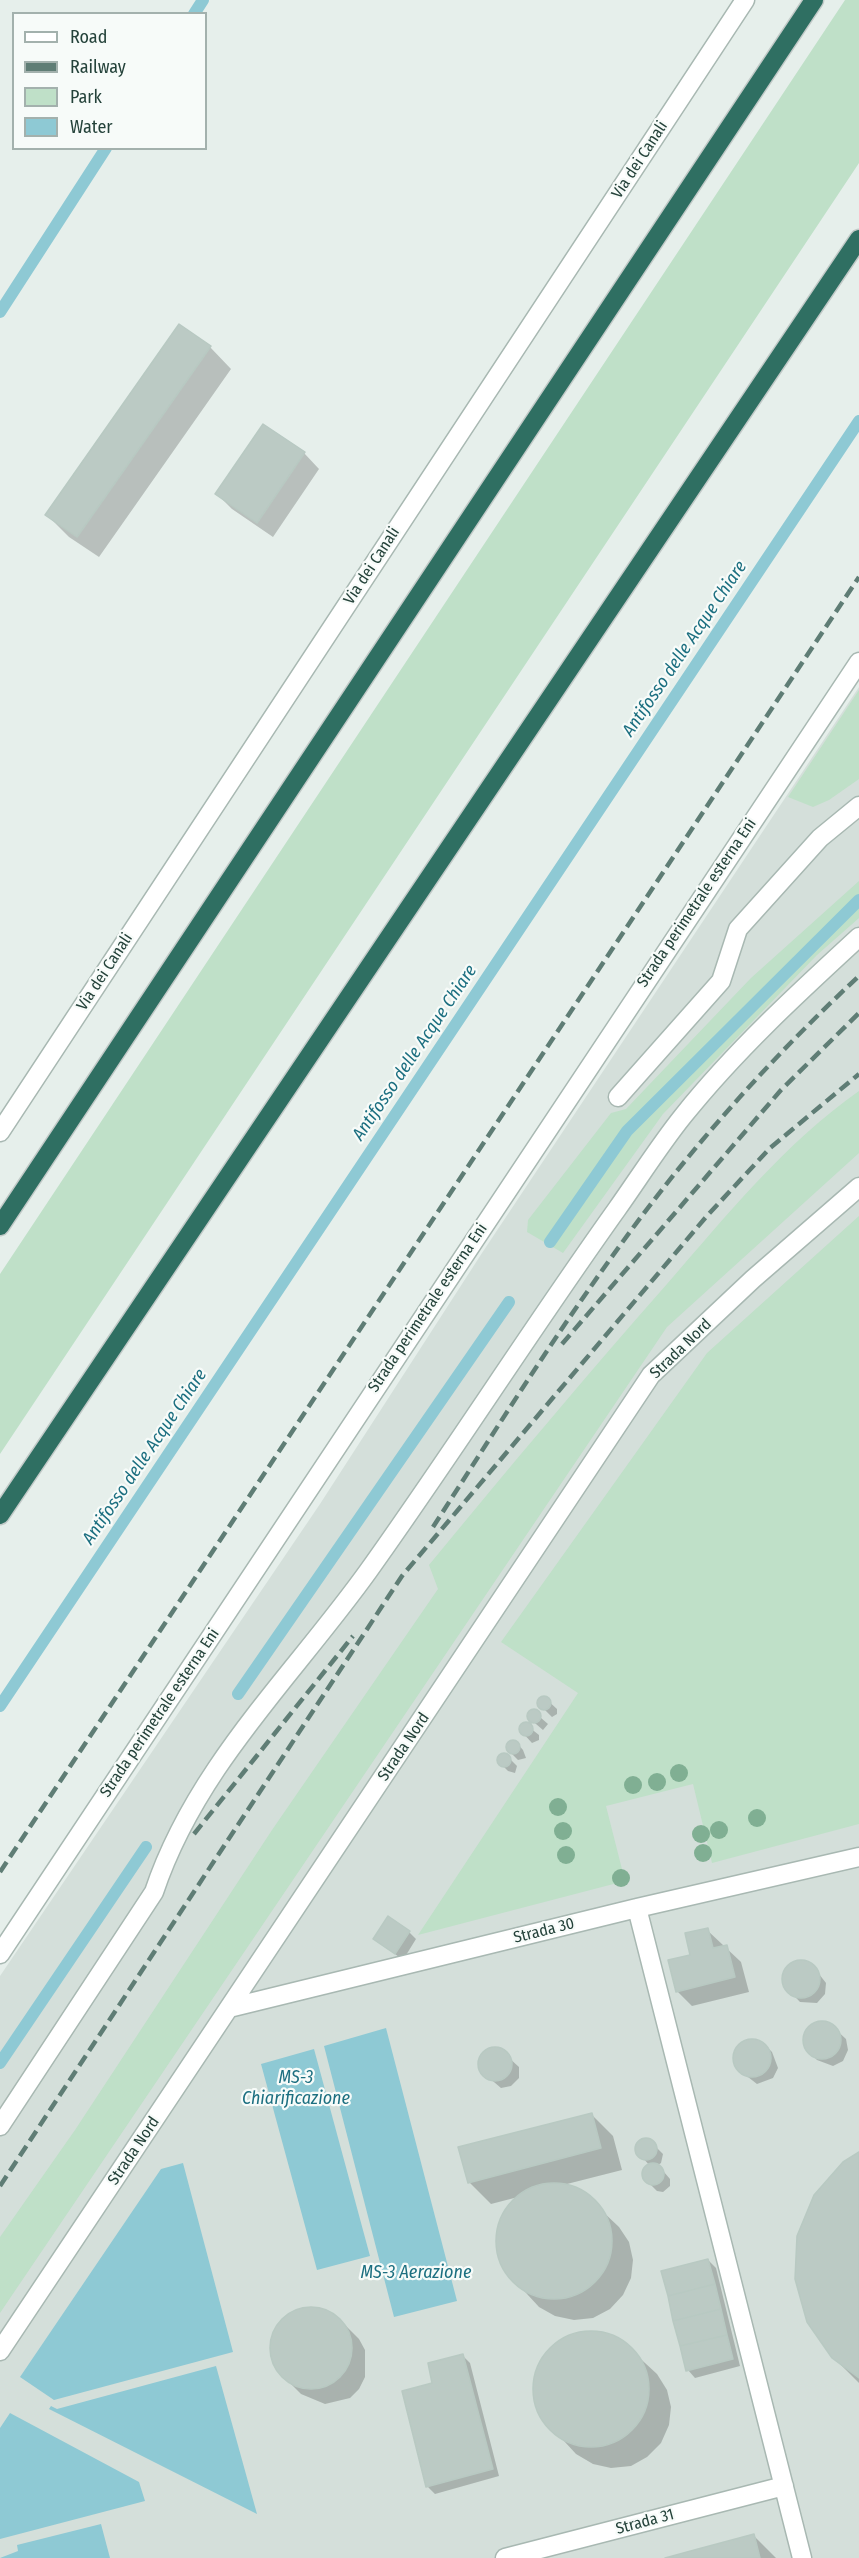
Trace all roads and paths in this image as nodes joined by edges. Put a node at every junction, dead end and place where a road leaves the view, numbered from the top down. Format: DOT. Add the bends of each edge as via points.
graph roads {
  1 [pos="745,0"];
  2 [pos="814,0"];
  3 [pos="859,239"];
  4 [pos="859,662"];
  5 [pos="859,806"];
  6 [pos="859,937"];
  7 [pos="618,1097"];
  8 [pos="0,1132"];
  9 [pos="859,1187"];
  10 [pos="0,1226"];
  11 [pos="0,1515"];
  12 [pos="859,1857"];
  13 [pos="638,1908"];
  14 [pos="0,1954"];
  15 [pos="229,2008"];
  16 [pos="0,2126"];
  17 [pos="0,2351"];
  18 [pos="784,2486"];
  19 [pos="506,2558"];
  20 [pos="802,2558"];
  1 -- 8 [label="street, Via dei Canali"];
  2 -- 10 [label="highway"];
  3 -- 11 [label="highway"];
  4 -- 14 [label="street, Strada perimetrale esterna Eni"];
  5 -- 7 [label="street" via="820,838 738,929 721,981"];
  6 -- 16 [label="street" via="774,1016 683,1116 369,1570 254,1714 206,1785 165,1857 154,1892"];
  9 -- 15 [label="street, Strada Nord" via="651,1375"];
  12 -- 13 [label="street, Strada 30"];
  13 -- 15 [label="street, Strada 30"];
  13 -- 18 [label="street"];
  15 -- 17 [label="street, Strada Nord"];
  18 -- 19 [label="street, Strada 31"];
  18 -- 20 [label="street"];
}
